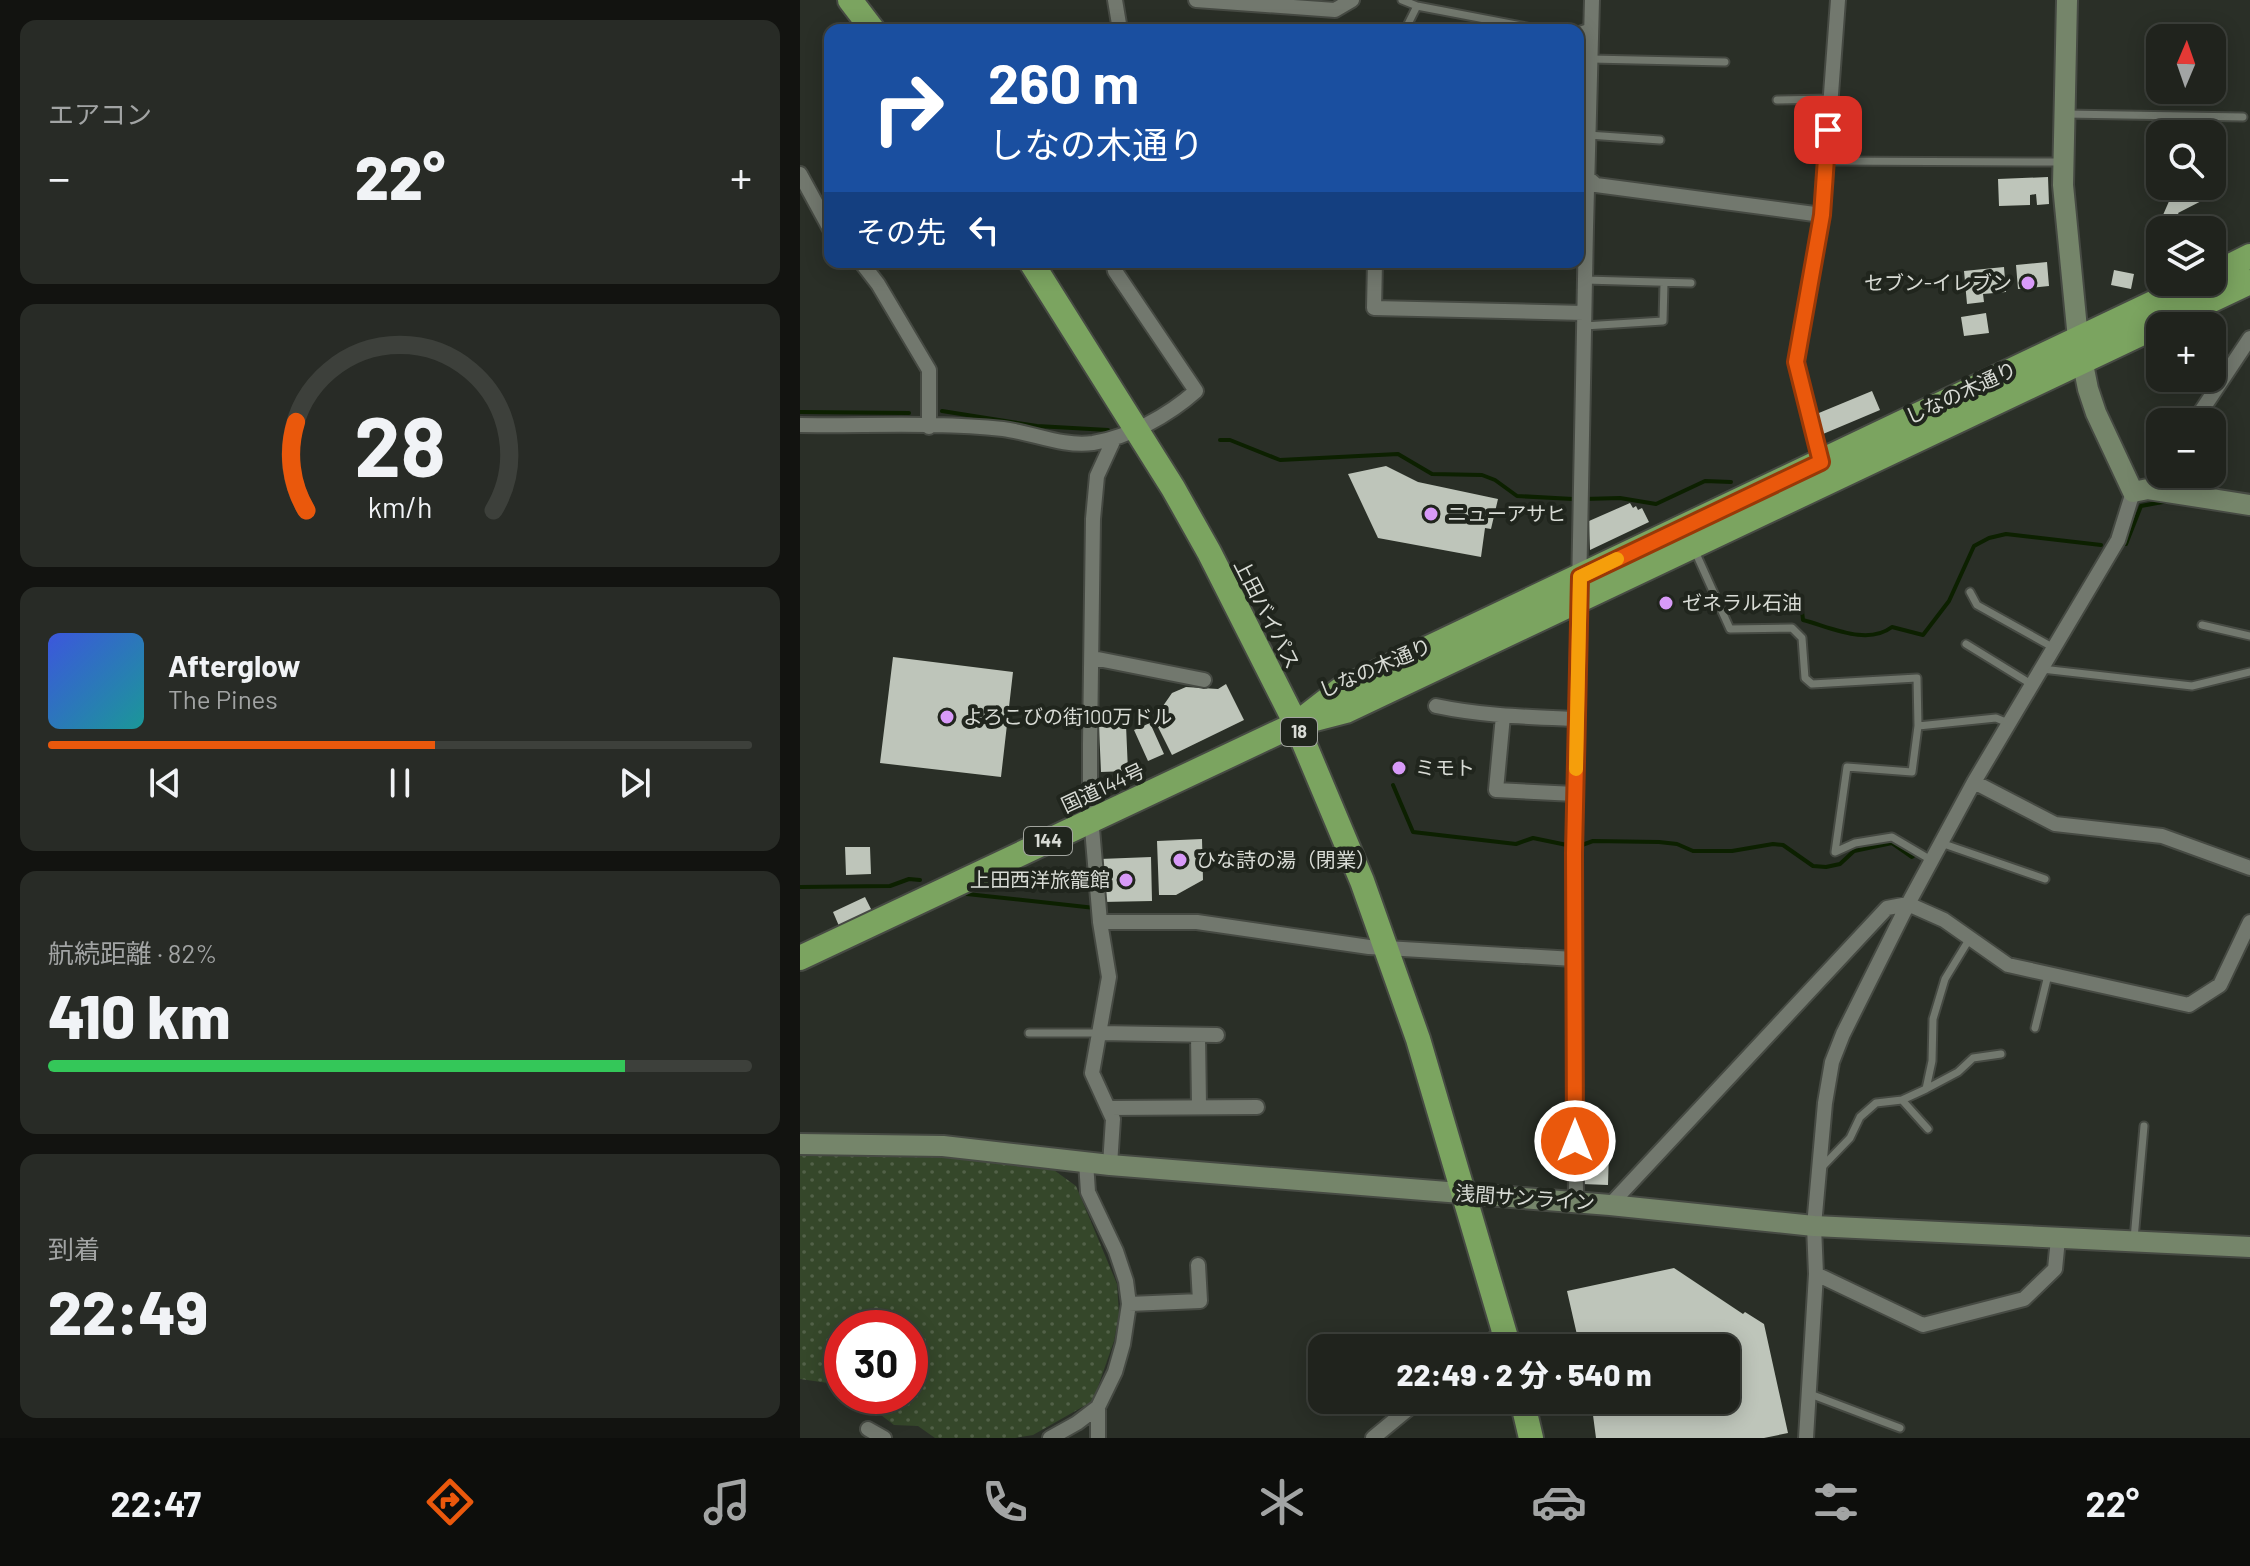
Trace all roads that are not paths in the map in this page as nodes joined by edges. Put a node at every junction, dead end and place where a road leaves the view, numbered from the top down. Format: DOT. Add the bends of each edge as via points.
graph roads {
  1 [pos="850,0"];
  2 [pos="1115,0"];
  3 [pos="1196,0"];
  4 [pos="1210,0"];
  5 [pos="1352,0"];
  6 [pos="1402,0"];
  7 [pos="1592,0"];
  8 [pos="1838,0"];
  9 [pos="2067,0"];
  10 [pos="1417,6"];
  11 [pos="868,24"];
  12 [pos="1119,24"];
  13 [pos="1408,24"];
  14 [pos="1511,24"];
  15 [pos="1585,28"];
  16 [pos="1591,59"];
  17 [pos="1725,62"];
  18 [pos="1831,99"];
  19 [pos="1777,100"];
  20 [pos="2064,114"];
  21 [pos="2243,117"];
  22 [pos="1588,135"];
  23 [pos="1660,140"];
  24 [pos="1826,161"];
  25 [pos="2063,162"];
  26 [pos="1584,163"];
  27 [pos="800,174"];
  28 [pos="1584,178"];
  29 [pos="1822,215"];
  30 [pos="824,218"];
  31 [pos="2250,256"];
  32 [pos="1584,262"];
  33 [pos="866,268"];
  34 [pos="1035,268"];
  35 [pos="1114,268"];
  36 [pos="1375,268"];
  37 [pos="2226,268"];
  38 [pos="1585,280"];
  39 [pos="2250,282"];
  40 [pos="1664,283"];
  41 [pos="1691,283"];
  42 [pos="2173,296"];
  43 [pos="1584,320"];
  44 [pos="2250,338"];
  45 [pos="2080,351"];
  46 [pos="2203,408"];
  47 [pos="800,425"];
  48 [pos="929,427"];
  49 [pos="1136,428"];
  50 [pos="1114,439"];
  51 [pos="1821,462"];
  52 [pos="2146,486"];
  53 [pos="2141,491"];
  54 [pos="2250,505"];
  55 [pos="1693,547"];
  56 [pos="1580,589"];
  57 [pos="1970,592"];
  58 [pos="2202,625"];
  59 [pos="2250,636"];
  60 [pos="1966,644"];
  61 [pos="2054,648"];
  62 [pos="1093,658"];
  63 [pos="2040,668"];
  64 [pos="2250,672"];
  65 [pos="1204,680"];
  66 [pos="2031,684"];
  67 [pos="1436,706"];
  68 [pos="1503,716"];
  69 [pos="1577,719"];
  70 [pos="2008,723"];
  71 [pos="1296,724"];
  72 [pos="1918,726"];
  73 [pos="1974,782"];
  74 [pos="1575,794"];
  75 [pos="1092,820"];
  76 [pos="1941,843"];
  77 [pos="1931,860"];
  78 [pos="2250,868"];
  79 [pos="2045,879"];
  80 [pos="1908,904"];
  81 [pos="1100,922"];
  82 [pos="2250,922"];
  83 [pos="1970,938"];
  84 [pos="1385,947"];
  85 [pos="800,958"];
  86 [pos="1574,959"];
  87 [pos="2048,973"];
  88 [pos="2035,1028"];
  89 [pos="1029,1033"];
  90 [pos="1099,1033"];
  91 [pos="1198,1035"];
  92 [pos="1217,1035"];
  93 [pos="2001,1054"];
  94 [pos="1926,1089"];
  95 [pos="1902,1100"];
  96 [pos="1199,1106"];
  97 [pos="1257,1107"];
  98 [pos="1109,1108"];
  99 [pos="2144,1126"];
  100 [pos="1928,1129"];
  101 [pos="800,1144"];
  102 [pos="1086,1162"];
  103 [pos="1110,1165"];
  104 [pos="1819,1170"];
  105 [pos="1463,1193"];
  106 [pos="1576,1202"];
  107 [pos="1610,1205"];
  108 [pos="1814,1226"];
  109 [pos="2058,1239"];
  110 [pos="2134,1243"];
  111 [pos="2250,1247"];
  112 [pos="1198,1265"];
  113 [pos="1816,1274"];
  114 [pos="1129,1304"];
  115 [pos="1495,1334"];
  116 [pos="1810,1394"];
  117 [pos="1098,1407"];
  118 [pos="1402,1414"];
  119 [pos="1512,1414"];
  120 [pos="1525,1414"];
  121 [pos="1900,1428"];
  122 [pos="868,1429"];
  123 [pos="884,1438"];
  124 [pos="1050,1438"];
  125 [pos="1098,1438"];
  126 [pos="1373,1438"];
  127 [pos="1517,1438"];
  128 [pos="1531,1438"];
  129 [pos="1806,1438"];
  1 -- 11 [label="highway"];
  2 -- 12 [label="street"];
  3 -- 4 [label="street"];
  4 -- 5 [label="street" via="1335,10"];
  6 -- 10 [label="lane"];
  7 -- 15 [label="street"];
  8 -- 18 [label="street"];
  9 -- 20 [label="street"];
  10 -- 13 [label="lane"];
  10 -- 14 [label="lane"];
  15 -- 16 [label="street"];
  16 -- 17 [label="lane"];
  16 -- 22 [label="street"];
  18 -- 19 [label="lane"];
  18 -- 24 [label="street"];
  20 -- 21 [label="lane"];
  20 -- 25 [label="street"];
  22 -- 23 [label="lane"];
  22 -- 26 [label="street"];
  24 -- 25 [label="lane"];
  24 -- 29 [label="street"];
  25 -- 45 [label="street"];
  27 -- 30 [label="street"];
  28 -- 29 [label="street" via="1596,185"];
  29 -- 51 [label="street" via="1796,362"];
  31 -- 37 [label="highway"];
  32 -- 38 [label="street"];
  33 -- 48 [label="street" via="929,370"];
  34 -- 49 [label="highway, 上田バイパス / 18"];
  35 -- 49 [label="street" via="1196,391 1179,407"];
  36 -- 43 [label="street" via="1374,308"];
  38 -- 40 [label="lane"];
  38 -- 43 [label="street"];
  39 -- 45 [label="highway, しなの木通り / 144"];
  40 -- 41 [label="lane"];
  40 -- 43 [label="lane" via="1663,321"];
  42 -- 45 [label="highway, しなの木通り / 144"];
  43 -- 56 [label="street"];
  44 -- 46 [label="street"];
  45 -- 51 [label="highway, しなの木通り / 144"];
  45 -- 53 [label="street" via="2096,413"];
  45 -- 55 [label="highway, しなの木通り / 144"];
  47 -- 48 [label="street"];
  48 -- 50 [label="street" via="1004,429 1064,443"];
  49 -- 50 [label="street"];
  49 -- 71 [label="highway, 上田バイパス / 18" via="1209,552"];
  50 -- 62 [label="street" via="1097,476"];
  51 -- 56 [label="highway, しなの木通り / 144"];
  52 -- 53 [label="street"];
  53 -- 54 [label="street"];
  53 -- 61 [label="street"];
  55 -- 56 [label="highway, しなの木通り / 144"];
  55 -- 72 [label="lane" via="1730,629 1792,628 1802,638 1805,678 1812,684 1917,678"];
  56 -- 69 [label="street"];
  56 -- 71 [label="highway, しなの木通り / 144" via="1340,690"];
  57 -- 61 [label="lane" via="1977,605"];
  58 -- 59 [label="lane"];
  60 -- 66 [label="lane"];
  61 -- 63 [label="street"];
  62 -- 65 [label="street"];
  62 -- 75 [label="street"];
  63 -- 64 [label="lane" via="2192,686"];
  63 -- 66 [label="street"];
  66 -- 70 [label="street"];
  67 -- 68 [label="street"];
  68 -- 69 [label="street"];
  68 -- 74 [label="street" via="1496,790"];
  69 -- 74 [label="street"];
  70 -- 72 [label="lane" via="1996,718"];
  70 -- 73 [label="street"];
  71 -- 75 [label="highway, 国道144号 / 144"];
  71 -- 84 [label="highway, 上田バイパス / 18"];
  72 -- 77 [label="lane" via="1912,772 1847,767 1835,852 1892,837"];
  73 -- 76 [label="street"];
  73 -- 78 [label="street" via="2055,824 2162,836"];
  74 -- 86 [label="street"];
  75 -- 81 [label="street"];
  75 -- 85 [label="highway, 国道144号 / 144"];
  76 -- 77 [label="street"];
  76 -- 79 [label="lane"];
  77 -- 80 [label="street"];
  80 -- 83 [label="street"];
  80 -- 104 [label="street" via="1832,1062"];
  80 -- 107 [label="street" via="1887,908"];
  81 -- 84 [label="street" via="1197,922"];
  81 -- 90 [label="street" via="1109,977"];
  82 -- 87 [label="street" via="2220,985 2189,1005"];
  83 -- 87 [label="street" via="2008,965"];
  83 -- 94 [label="lane" via="1945,979 1933,1019"];
  84 -- 86 [label="street"];
  84 -- 105 [label="highway, 上田バイパス / 18"];
  86 -- 106 [label="street"];
  87 -- 88 [label="lane"];
  89 -- 90 [label="lane"];
  90 -- 91 [label="street"];
  90 -- 98 [label="street" via="1092,1073"];
  91 -- 92 [label="street"];
  91 -- 96 [label="street"];
  93 -- 94 [label="lane" via="1973,1058"];
  94 -- 95 [label="lane"];
  95 -- 100 [label="lane"];
  95 -- 104 [label="lane" via="1876,1103"];
  96 -- 97 [label="street"];
  96 -- 98 [label="street"];
  98 -- 103 [label="street"];
  99 -- 110 [label="lane"];
  101 -- 102 [label="street, 浅間サンライン" via="943,1146"];
  102 -- 103 [label="street, 浅間サンライン"];
  102 -- 114 [label="street" via="1088,1192 1116,1251"];
  103 -- 105 [label="street, 浅間サンライン"];
  104 -- 108 [label="street"];
  105 -- 106 [label="street, 浅間サンライン"];
  105 -- 115 [label="highway, 上田バイパス / 18" via="1479,1242"];
  106 -- 107 [label="street, 浅間サンライン"];
  107 -- 108 [label="street, 浅間サンライン"];
  108 -- 109 [label="street, 浅間サンライン"];
  108 -- 113 [label="street"];
  109 -- 110 [label="street, 浅間サンライン"];
  109 -- 113 [label="street" via="2055,1269 2024,1299 1923,1325"];
  110 -- 111 [label="street, 浅間サンライン"];
  112 -- 114 [label="street" via="1200,1301"];
  113 -- 116 [label="street"];
  114 -- 117 [label="street" via="1115,1372"];
  116 -- 121 [label="lane"];
  116 -- 129 [label="street"];
  117 -- 124 [label="street"];
  117 -- 125 [label="street"];
  118 -- 126 [label="street"];
  119 -- 127 [label="highway"];
  120 -- 128 [label="highway"];
  122 -- 123 [label="street"];
}
